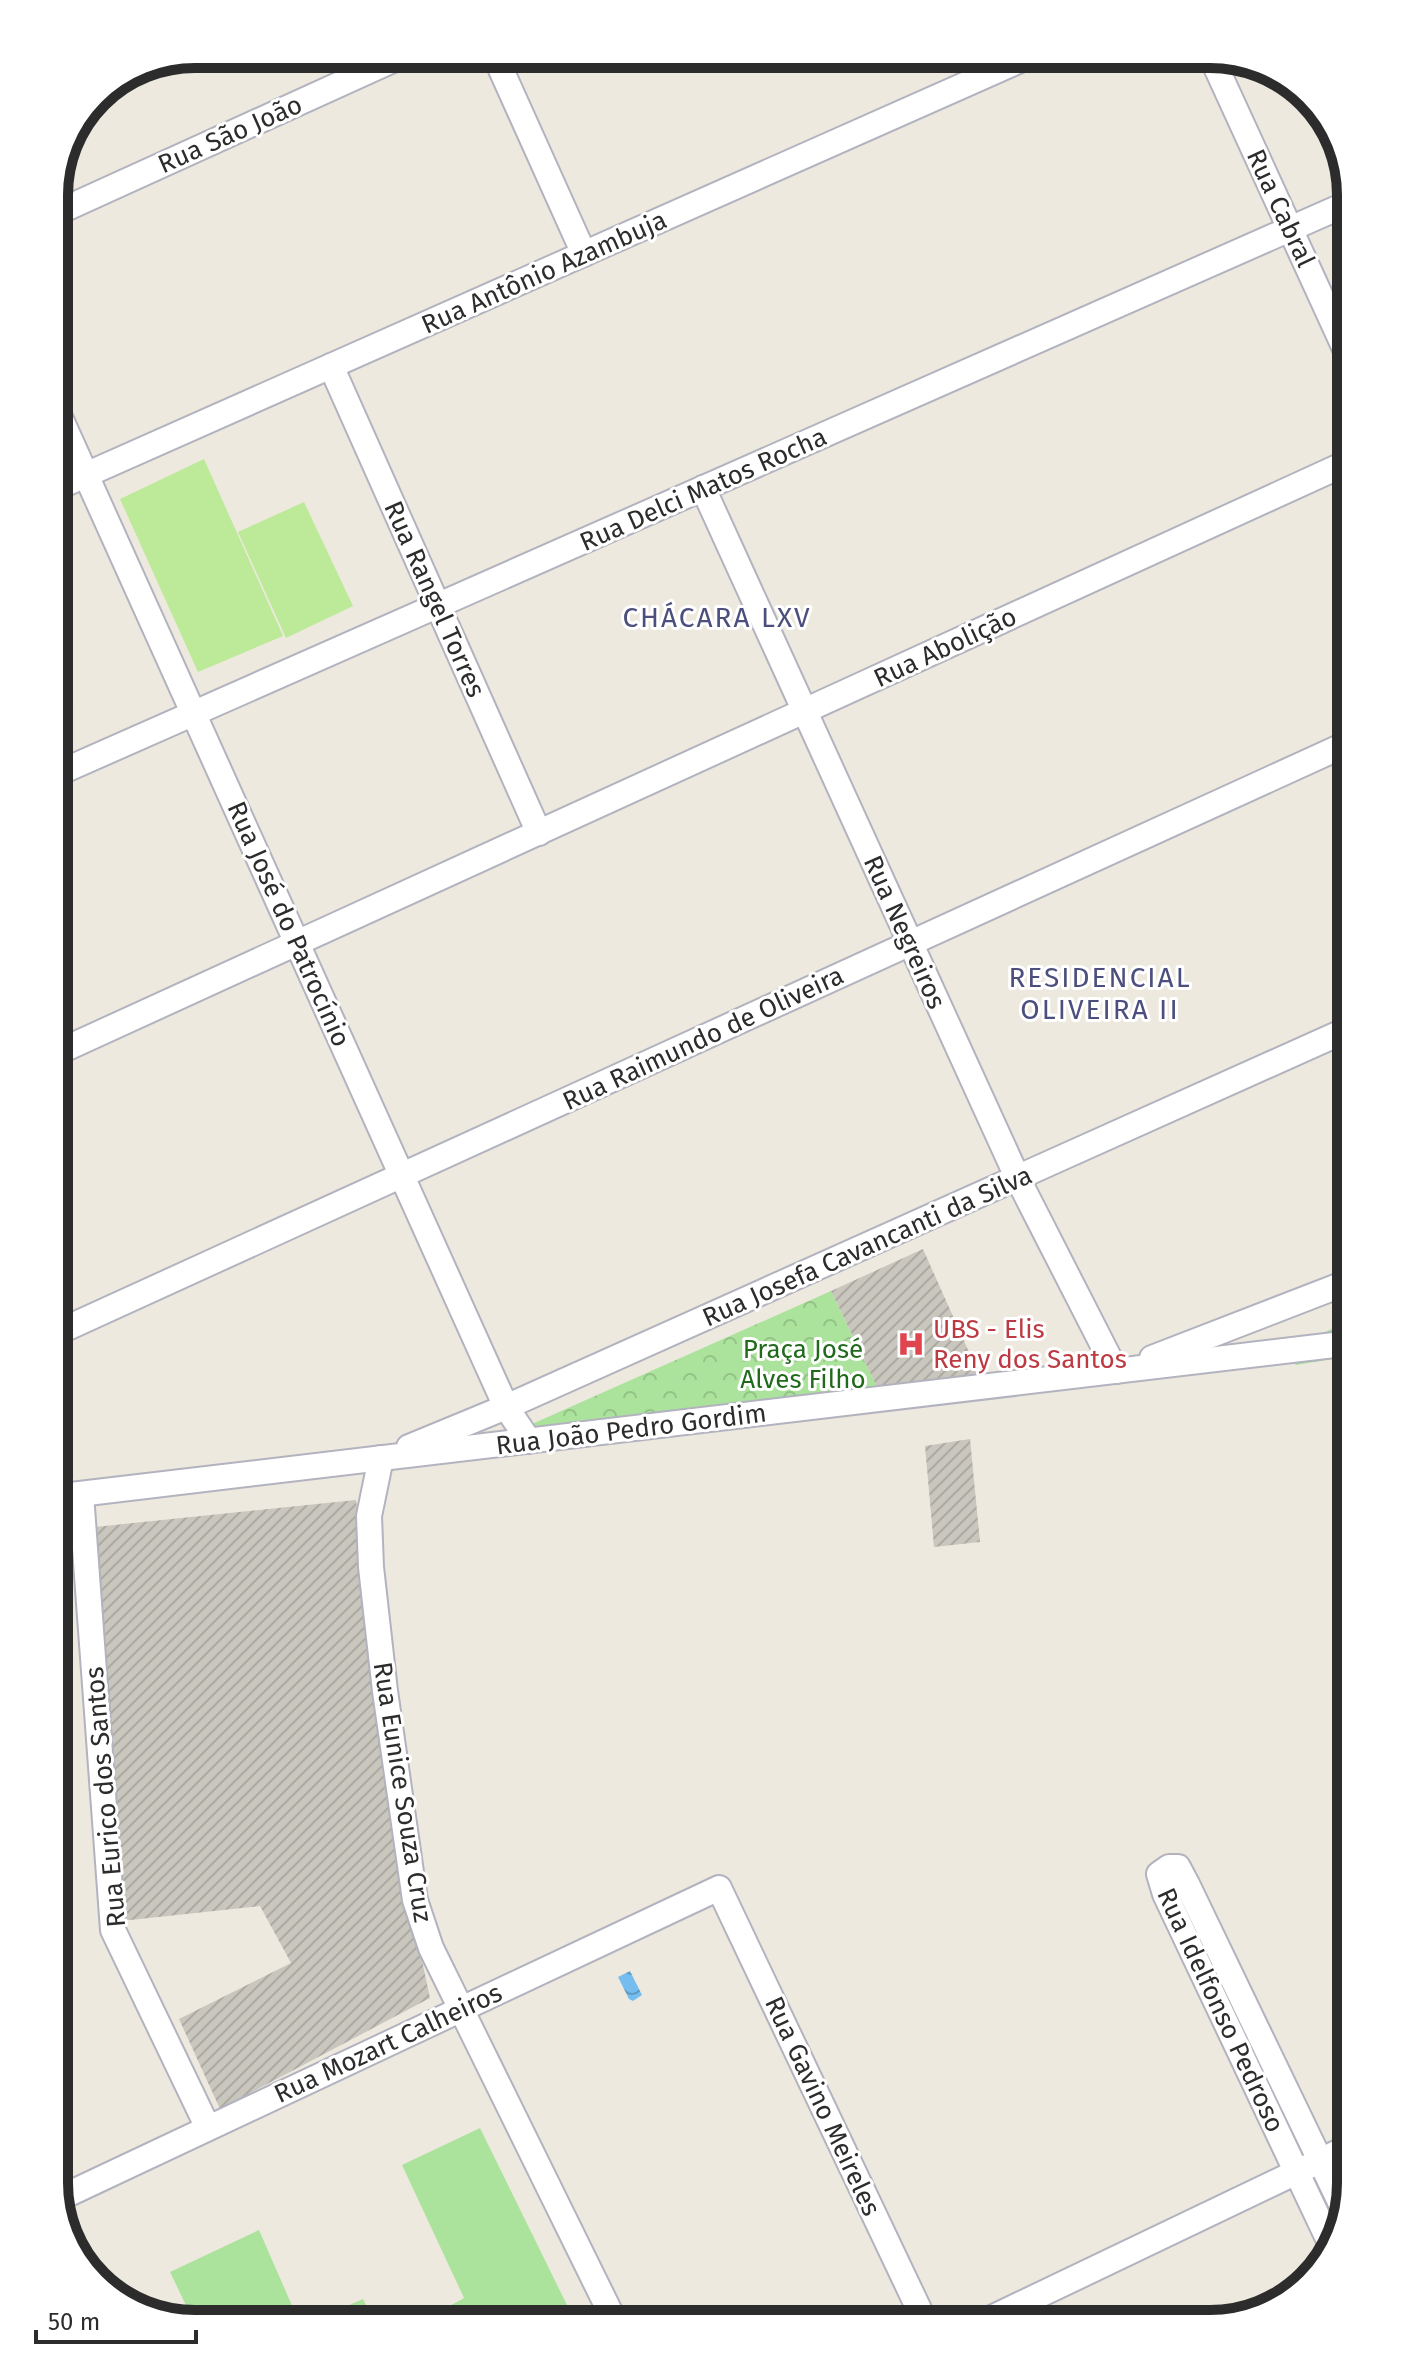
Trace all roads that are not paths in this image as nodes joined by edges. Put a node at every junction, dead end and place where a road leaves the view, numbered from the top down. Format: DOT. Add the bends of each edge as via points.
graph roads {
  1 [pos="375,68"];
  2 [pos="500,68"];
  3 [pos="1002,68"];
  4 [pos="1216,68"];
  5 [pos="68,208"];
  6 [pos="1337,208"];
  7 [pos="1290,229"];
  8 [pos="584,254"];
  9 [pos="1337,331"];
  10 [pos="331,366"];
  11 [pos="68,435"];
  12 [pos="1337,467"];
  13 [pos="86,475"];
  14 [pos="68,483"];
  15 [pos="703,488"];
  16 [pos="437,606"];
  17 [pos="805,711"];
  18 [pos="194,714"];
  19 [pos="1337,748"];
  20 [pos="68,769"];
  21 [pos="539,833"];
  22 [pos="297,943"];
  23 [pos="910,943"];
  24 [pos="1337,1034"];
  25 [pos="68,1048"];
  26 [pos="402,1175"];
  27 [pos="1018,1179"];
  28 [pos="1337,1286"];
  29 [pos="68,1328"];
  30 [pos="1337,1345"];
  31 [pos="1116,1371"];
  32 [pos="506,1407"];
  33 [pos="529,1441"];
  34 [pos="381,1458"];
  35 [pos="81,1494"];
  36 [pos="68,1495"];
  37 [pos="719,1888"];
  38 [pos="461,2009"];
  39 [pos="208,2128"];
  40 [pos="1337,2153"];
  41 [pos="1320,2161"];
  42 [pos="1296,2172"];
  43 [pos="69,2194"];
  44 [pos="1336,2194"];
  45 [pos="1326,2234"];
  46 [pos="609,2310"];
  47 [pos="919,2310"];
  48 [pos="1008,2310"];
  1 -- 5 [label="street, Rua São João"];
  2 -- 8 [label="street"];
  3 -- 8 [label="street, Rua Antônio Azambuja"];
  4 -- 7 [label="street, Rua Cabral"];
  6 -- 7 [label="street, Rua Delci Matos Rocha"];
  7 -- 9 [label="street, Rua Cabral"];
  7 -- 15 [label="street, Rua Delci Matos Rocha"];
  8 -- 10 [label="street, Rua Antônio Azambuja"];
  10 -- 13 [label="street, Rua Antônio Azambuja"];
  10 -- 16 [label="street, Rua Rangel Torres"];
  11 -- 13 [label="street, Rua José do Patrocínio"];
  12 -- 17 [label="street, Rua Abolição"];
  13 -- 14 [label="street, Rua Antônio Azambuja"];
  13 -- 18 [label="street, Rua José do Patrocínio"];
  15 -- 16 [label="street, Rua Delci Matos Rocha"];
  15 -- 17 [label="street, Rua Negreiros"];
  16 -- 18 [label="street, Rua Delci Matos Rocha"];
  16 -- 21 [label="street, Rua Rangel Torres"];
  17 -- 21 [label="street, Rua Abolição"];
  17 -- 23 [label="street, Rua Negreiros"];
  18 -- 20 [label="street, Rua Delci Matos Rocha"];
  18 -- 22 [label="street, Rua José do Patrocínio"];
  19 -- 23 [label="street, Rua Raimundo de Oliveira"];
  21 -- 22 [label="street, Rua Abolição"];
  22 -- 25 [label="street, Rua Abolição"];
  22 -- 26 [label="street, Rua José do Patrocínio"];
  23 -- 26 [label="street, Rua Raimundo de Oliveira"];
  23 -- 27 [label="street, Rua Negreiros"];
  24 -- 27 [label="street, Rua Josefa Cavancanti da Silva"];
  26 -- 29 [label="street, Rua Raimundo de Oliveira"];
  26 -- 32 [label="street, Rua José do Patrocínio"];
  27 -- 31 [label="street, Rua Negreiros"];
  27 -- 32 [label="street, Rua Josefa Cavancanti da Silva"];
  28 -- 31 [label="street"];
  30 -- 31 [label="street, Rua João Pedro Gordim"];
  31 -- 33 [label="street, Rua João Pedro Gordim"];
  32 -- 33 [label="street, Rua José do Patrocínio"];
  32 -- 34 [label="street, Rua Josefa Cavancanti da Silva"];
  33 -- 34 [label="street, Rua João Pedro Gordim"];
  34 -- 35 [label="street, Rua João Pedro Gordim"];
  34 -- 38 [label="street, Rua Eunice Souza Cruz" via="369,1516 371,1567 411,1879 421,1922"];
  35 -- 36 [label="street, Rua João Pedro Gordim"];
  35 -- 39 [label="street, Rua Eurico dos Santos" via="113,1930"];
  37 -- 38 [label="street, Rua Mozart Calheiros"];
  37 -- 47 [label="street, Rua Gavino Meireles"];
  38 -- 39 [label="street, Rua Mozart Calheiros"];
  38 -- 46 [label="street, Rua Eunice Souza Cruz"];
  39 -- 43 [label="street, Rua Mozart Calheiros"];
  40 -- 41 [label="street"];
  41 -- 42 [label="street"];
  41 -- 42 [label="street, Rua Idelfonso Pedroso" via="1187,1884 1178,1867 1169,1867 1159,1874 1165,1894"];
  41 -- 44 [label="street, Rua Idelfonso Pedroso"];
  42 -- 45 [label="street, Rua Idelfonso Pedroso"];
  42 -- 48 [label="street"];
}
